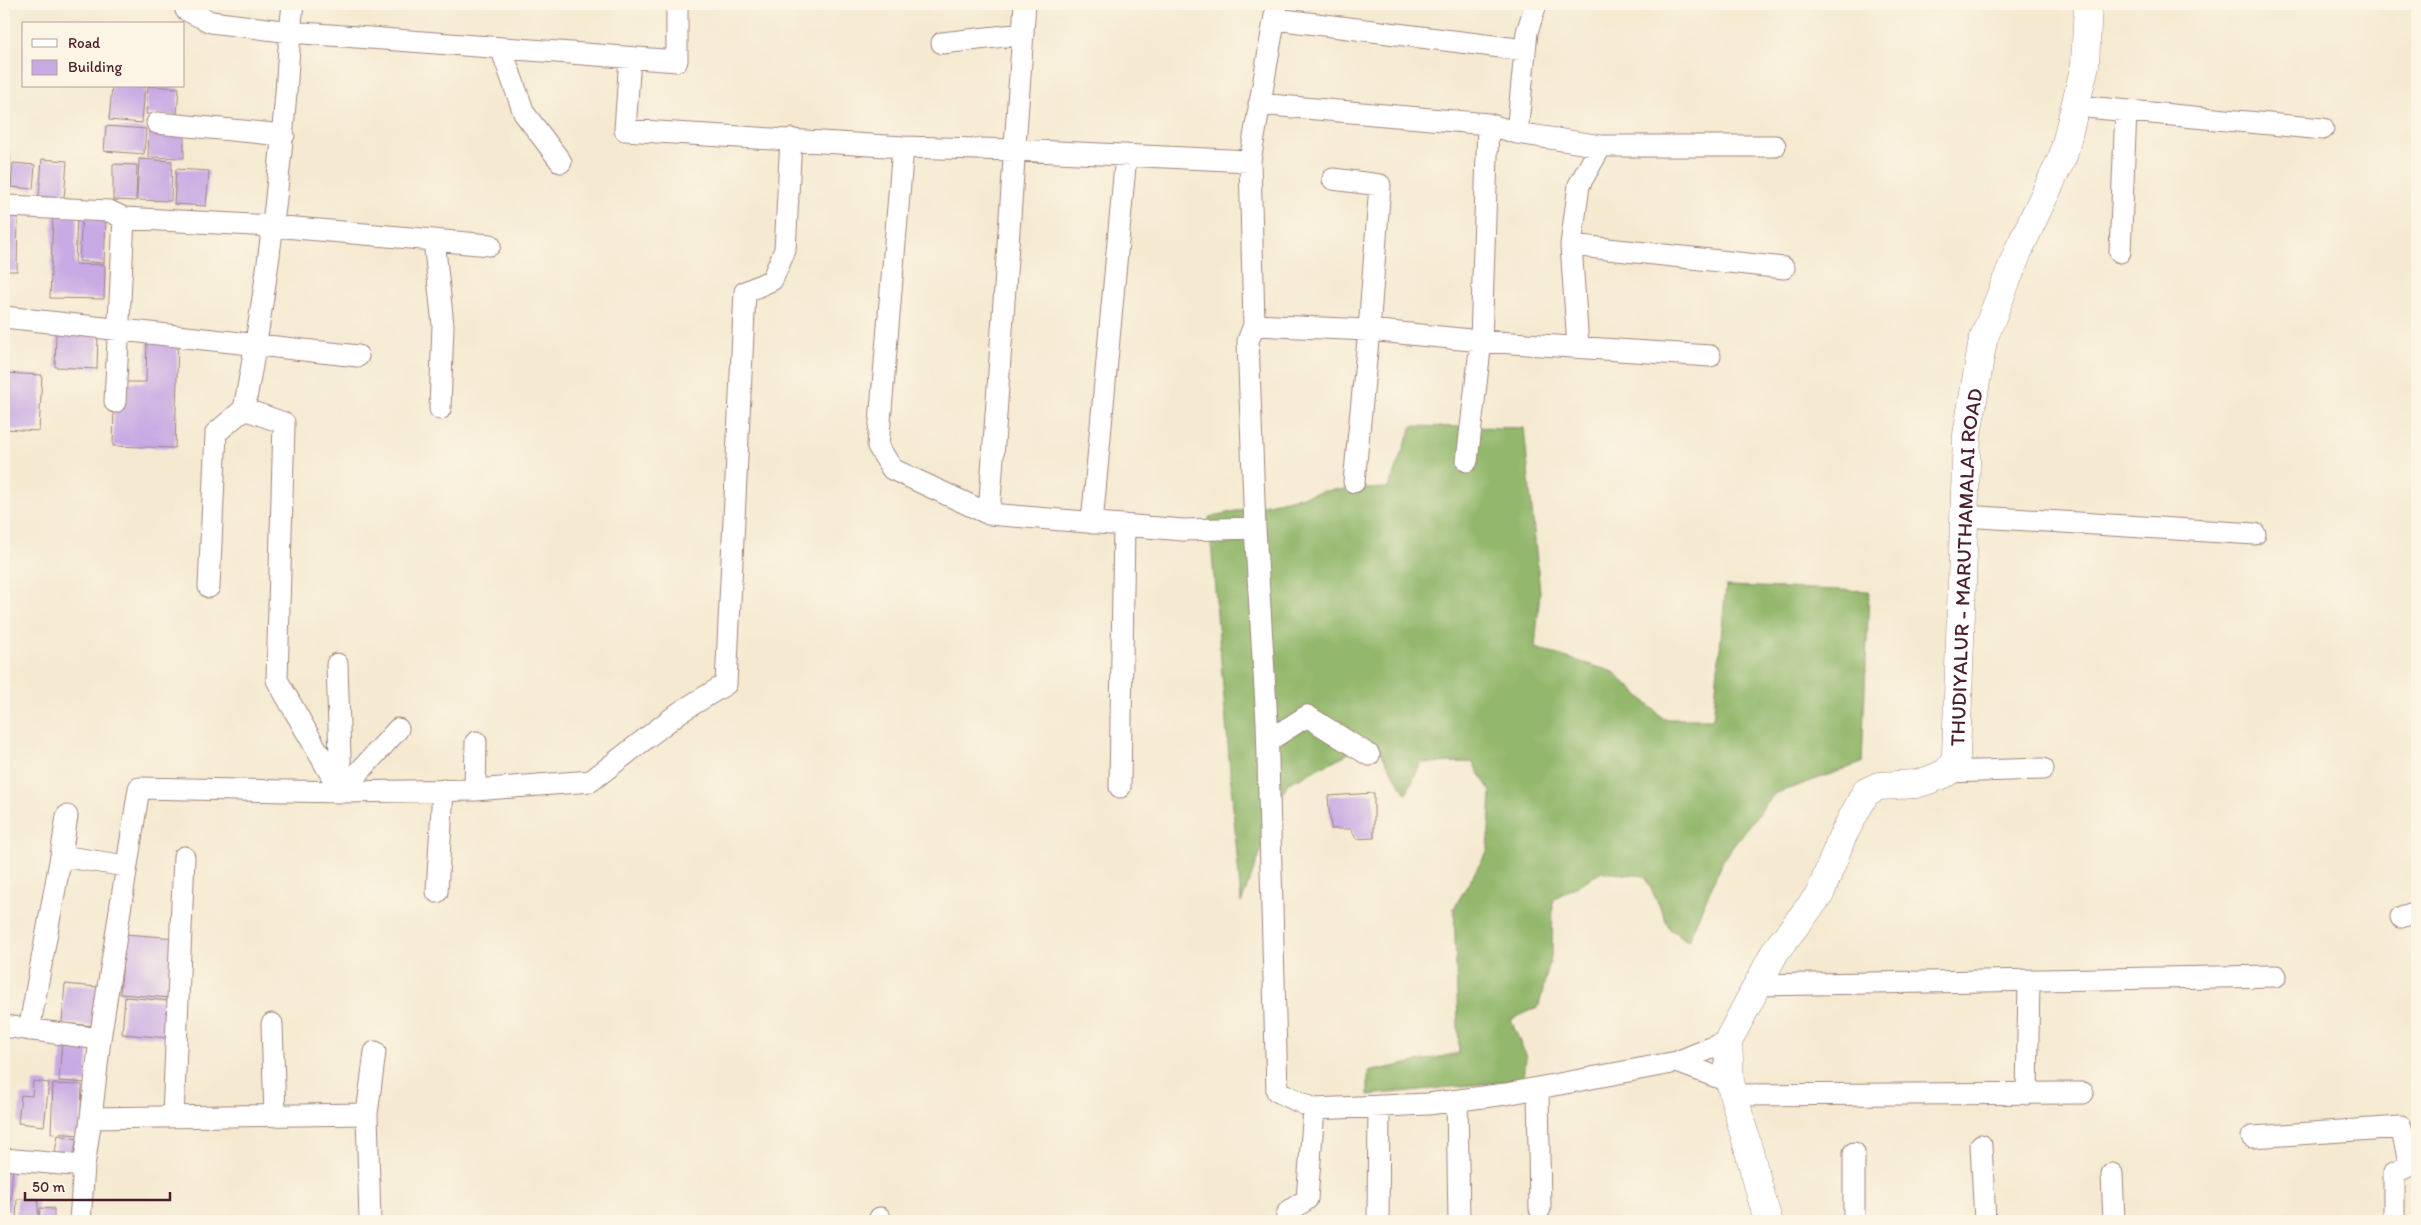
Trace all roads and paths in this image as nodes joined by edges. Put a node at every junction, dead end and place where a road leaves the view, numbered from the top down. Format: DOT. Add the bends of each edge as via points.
graph roads {
  1 [pos="187,4"];
  2 [pos="293,4"];
  3 [pos="677,4"];
  4 [pos="1025,4"];
  5 [pos="1536,4"];
  6 [pos="2088,4"];
  7 [pos="1276,11"];
  8 [pos="290,32"];
  9 [pos="1023,34"];
  10 [pos="942,43"];
  11 [pos="501,48"];
  12 [pos="1525,50"];
  13 [pos="630,58"];
  14 [pos="1258,104"];
  15 [pos="2075,106"];
  16 [pos="2126,111"];
  17 [pos="157,123"];
  18 [pos="1488,124"];
  19 [pos="2323,129"];
  20 [pos="1517,133"];
  21 [pos="284,135"];
  22 [pos="791,139"];
  23 [pos="1601,146"];
  24 [pos="1775,146"];
  25 [pos="903,147"];
  26 [pos="1015,150"];
  27 [pos="1126,155"];
  28 [pos="1250,161"];
  29 [pos="561,162"];
  30 [pos="1333,179"];
  31 [pos="8,206"];
  32 [pos="124,218"];
  33 [pos="273,226"];
  34 [pos="434,240"];
  35 [pos="490,245"];
  36 [pos="1571,245"];
  37 [pos="2120,252"];
  38 [pos="1784,268"];
  39 [pos="4,317"];
  40 [pos="1254,325"];
  41 [pos="118,329"];
  42 [pos="1369,330"];
  43 [pos="1481,341"];
  44 [pos="257,344"];
  45 [pos="1578,346"];
  46 [pos="358,356"];
  47 [pos="1710,356"];
  48 [pos="114,402"];
  49 [pos="244,409"];
  50 [pos="440,409"];
  51 [pos="1467,461"];
  52 [pos="1354,482"];
  53 [pos="989,514"];
  54 [pos="1964,516"];
  55 [pos="1092,523"];
  56 [pos="1124,526"];
  57 [pos="1255,528"];
  58 [pos="2255,534"];
  59 [pos="209,587"];
  60 [pos="337,664"];
  61 [pos="398,729"];
  62 [pos="1268,741"];
  63 [pos="476,742"];
  64 [pos="1369,754"];
  65 [pos="2043,769"];
  66 [pos="1948,772"];
  67 [pos="1120,787"];
  68 [pos="443,790"];
  69 [pos="476,790"];
  70 [pos="341,792"];
  71 [pos="67,816"];
  72 [pos="61,856"];
  73 [pos="184,857"];
  74 [pos="126,866"];
  75 [pos="437,892"];
  76 [pos="2276,976"];
  77 [pos="2029,981"];
  78 [pos="1758,985"];
  79 [pos="272,1024"];
  80 [pos="4,1026"];
  81 [pos="29,1030"];
  82 [pos="100,1039"];
  83 [pos="1728,1041"];
  84 [pos="375,1052"];
  85 [pos="1677,1062"];
  86 [pos="1538,1088"];
  87 [pos="1732,1088"];
  88 [pos="2083,1093"];
  89 [pos="2027,1094"];
  90 [pos="1457,1100"];
  91 [pos="1379,1106"];
  92 [pos="1314,1108"];
  93 [pos="367,1114"];
  94 [pos="274,1116"];
  95 [pos="173,1117"];
  96 [pos="92,1118"];
  97 [pos="2252,1137"];
  98 [pos="1981,1145"];
  99 [pos="1854,1153"];
  100 [pos="4,1159"];
  101 [pos="2414,1164"];
  102 [pos="84,1166"];
  103 [pos="2112,1174"];
  104 [pos="1540,1209"];
  105 [pos="80,1221"];
  106 [pos="370,1221"];
  107 [pos="1286,1221"];
  108 [pos="1378,1221"];
  109 [pos="1459,1221"];
  110 [pos="1768,1221"];
  111 [pos="1854,1221"];
  112 [pos="1985,1221"];
  113 [pos="2114,1221"];
  114 [pos="2394,1221"];
  1 -- 8 [label="street" via="186,10 211,22"];
  2 -- 8 [label="street"];
  3 -- 13 [label="street" via="677,61"];
  4 -- 9 [label="street"];
  5 -- 12 [label="street"];
  6 -- 15 [label="main road, THUDIYALUR - MARUTHAMALAI ROAD" via="2085,65"];
  7 -- 12 [label="street"];
  7 -- 14 [label="street"];
  8 -- 11 [label="street"];
  8 -- 21 [label="street"];
  9 -- 10 [label="street"];
  9 -- 26 [label="street"];
  11 -- 13 [label="street"];
  11 -- 29 [label="street" via="524,113"];
  12 -- 20 [label="street"];
  13 -- 22 [label="street" via="625,130"];
  14 -- 18 [label="street"];
  14 -- 28 [label="street"];
  15 -- 16 [label="street"];
  15 -- 54 [label="main road, THUDIYALUR - MARUTHAMALAI ROAD" via="2063,156 2019,248 1983,340 1967,435"];
  16 -- 19 [label="street"];
  16 -- 37 [label="street"];
  17 -- 21 [label="street"];
  18 -- 20 [label="street"];
  18 -- 43 [label="street"];
  20 -- 23 [label="street"];
  21 -- 33 [label="street"];
  22 -- 25 [label="street"];
  22 -- 69 [label="street" via="785,250 772,280 745,292 726,684 680,712 591,781"];
  23 -- 24 [label="street"];
  23 -- 36 [label="street" via="1579,185"];
  25 -- 26 [label="street"];
  25 -- 53 [label="street" via="878,446 892,469"];
  26 -- 27 [label="street"];
  26 -- 53 [label="street"];
  27 -- 28 [label="street"];
  27 -- 55 [label="street"];
  28 -- 40 [label="street"];
  30 -- 42 [label="street" via="1380,185"];
  31 -- 32 [label="street" via="110,211"];
  32 -- 33 [label="street"];
  32 -- 41 [label="street"];
  33 -- 34 [label="street"];
  33 -- 44 [label="street"];
  34 -- 35 [label="street"];
  34 -- 50 [label="street" via="443,325"];
  36 -- 38 [label="street"];
  36 -- 45 [label="street"];
  39 -- 41 [label="street"];
  40 -- 42 [label="street"];
  40 -- 57 [label="street" via="1248,340"];
  41 -- 44 [label="street"];
  41 -- 48 [label="street"];
  42 -- 43 [label="street"];
  42 -- 52 [label="street"];
  43 -- 45 [label="street"];
  43 -- 51 [label="street"];
  44 -- 46 [label="street"];
  44 -- 49 [label="street"];
  45 -- 47 [label="street"];
  49 -- 59 [label="street" via="216,433"];
  49 -- 70 [label="street" via="284,423 277,680"];
  53 -- 55 [label="street"];
  54 -- 58 [label="street"];
  54 -- 66 [label="main road, THUDIYALUR - MARUTHAMALAI ROAD" via="1956,757"];
  55 -- 56 [label="street"];
  56 -- 57 [label="street" via="1183,530"];
  56 -- 67 [label="street"];
  57 -- 62 [label="street"];
  60 -- 70 [label="street"];
  61 -- 70 [label="street"];
  62 -- 64 [label="street" via="1308,716"];
  62 -- 92 [label="street" via="1277,1091"];
  63 -- 69 [label="street"];
  65 -- 66 [label="street"];
  66 -- 78 [label="main road, THUDIYALUR - MARUTHAMALAI ROAD" via="1916,784 1879,786 1866,792 1842,837 1820,894 1776,950"];
  68 -- 69 [label="street"];
  68 -- 70 [label="street"];
  68 -- 75 [label="street"];
  70 -- 74 [label="street" via="139,788"];
  71 -- 72 [label="street"];
  72 -- 74 [label="street"];
  72 -- 81 [label="street"];
  73 -- 95 [label="street"];
  74 -- 82 [label="street"];
  76 -- 77 [label="street"];
  77 -- 78 [label="street"];
  77 -- 89 [label="street"];
  78 -- 83 [label="main road, THUDIYALUR - MARUTHAMALAI ROAD"];
  79 -- 94 [label="street"];
  80 -- 81 [label="street"];
  81 -- 82 [label="street"];
  82 -- 96 [label="street"];
  83 -- 85 [label="street"];
  83 -- 87 [label="main road"];
  84 -- 93 [label="street"];
  85 -- 86 [label="street"];
  85 -- 87 [label="street"];
  86 -- 90 [label="street"];
  86 -- 104 [label="street"];
  87 -- 89 [label="street"];
  87 -- 110 [label="main road"];
  88 -- 89 [label="street"];
  90 -- 91 [label="street"];
  90 -- 109 [label="street"];
  91 -- 92 [label="street"];
  91 -- 108 [label="street"];
  92 -- 107 [label="street" via="1307,1199 1288,1212"];
  93 -- 94 [label="street"];
  93 -- 106 [label="street"];
  94 -- 95 [label="street"];
  95 -- 96 [label="street"];
  96 -- 102 [label="street"];
  97 -- 101 [label="street" via="2401,1127"];
  98 -- 112 [label="street"];
  99 -- 111 [label="street"];
  100 -- 102 [label="street"];
  101 -- 114 [label="street" via="2394,1173"];
  102 -- 105 [label="street"];
  103 -- 113 [label="street"];
}
